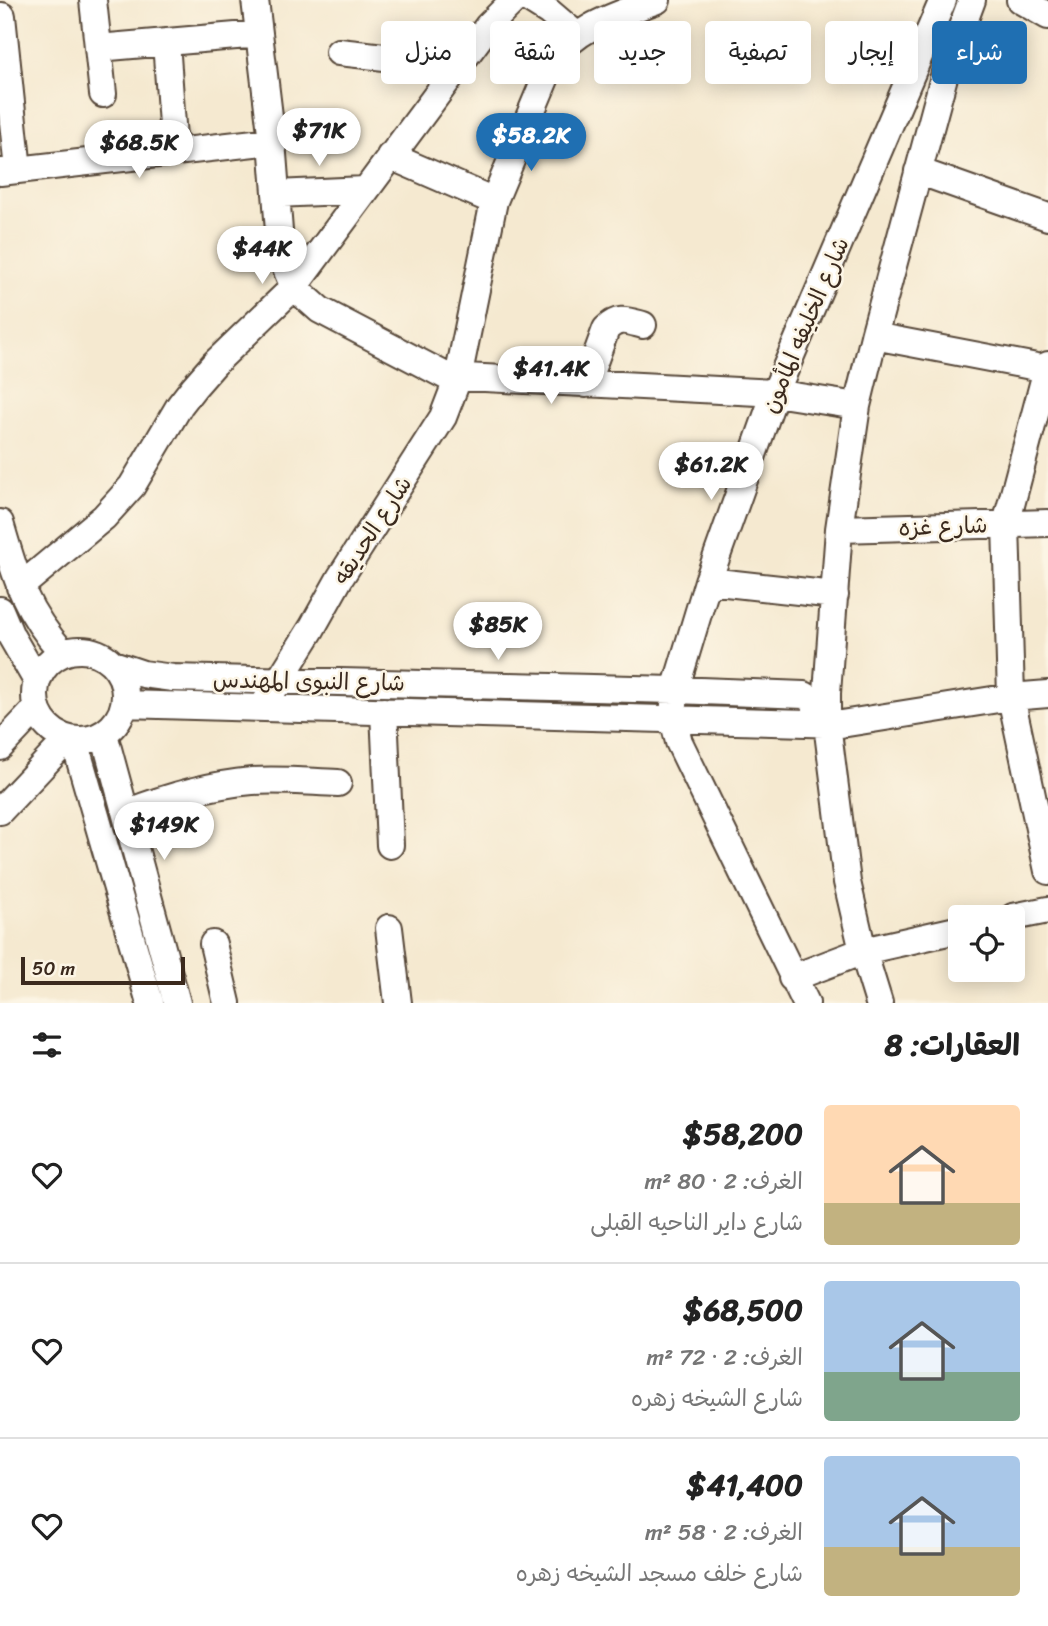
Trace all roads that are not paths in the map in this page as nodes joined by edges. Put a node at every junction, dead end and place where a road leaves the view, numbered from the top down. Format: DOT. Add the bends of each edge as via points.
graph roads {
  1 [pos="93,0"];
  2 [pos="255,0"];
  3 [pos="514,0"];
  4 [pos="530,0"];
  5 [pos="657,0"];
  6 [pos="943,0"];
  7 [pos="972,0"];
  8 [pos="1020,0"];
  9 [pos="2,16"];
  10 [pos="1048,16"];
  11 [pos="560,21"];
  12 [pos="580,33"];
  13 [pos="259,34"];
  14 [pos="166,42"];
  15 [pos="476,42"];
  16 [pos="2,43"];
  17 [pos="98,48"];
  18 [pos="339,51"];
  19 [pos="381,56"];
  20 [pos="445,84"];
  21 [pos="543,84"];
  22 [pos="103,94"];
  23 [pos="272,141"];
  24 [pos="174,152"];
  25 [pos="390,156"];
  26 [pos="9,171"];
  27 [pos="918,171"];
  28 [pos="365,190"];
  29 [pos="276,194"];
  30 [pos="494,201"];
  31 [pos="1048,217"];
  32 [pos="294,287"];
  33 [pos="643,325"];
  34 [pos="874,336"];
  35 [pos="1048,367"];
  36 [pos="458,378"];
  37 [pos="586,384"];
  38 [pos="775,393"];
  39 [pos="857,405"];
  40 [pos="0,523"];
  41 [pos="1048,523"];
  42 [pos="1006,524"];
  43 [pos="839,529"];
  44 [pos="708,581"];
  45 [pos="20,587"];
  46 [pos="835,595"];
  47 [pos="0,611"];
  48 [pos="63,653"];
  49 [pos="113,664"];
  50 [pos="279,680"];
  51 [pos="37,681"];
  52 [pos="675,690"];
  53 [pos="1048,694"];
  54 [pos="1011,697"];
  55 [pos="124,704"];
  56 [pos="262,708"];
  57 [pos="36,709"];
  58 [pos="384,711"];
  59 [pos="673,719"];
  60 [pos="827,724"];
  61 [pos="104,734"];
  62 [pos="71,740"];
  63 [pos="0,747"];
  64 [pos="338,783"];
  65 [pos="0,811"];
  66 [pos="126,813"];
  67 [pos="390,845"];
  68 [pos="1048,871"];
  69 [pos="1048,910"];
  70 [pos="1025,915"];
  71 [pos="389,928"];
  72 [pos="948,932"];
  73 [pos="213,944"];
  74 [pos="863,951"];
  75 [pos="792,978"];
  76 [pos="150,1003"];
  77 [pos="177,1003"];
  78 [pos="227,1003"];
  79 [pos="398,1003"];
  80 [pos="806,1003"];
  81 [pos="879,1003"];
  1 -- 17 [label="street"];
  2 -- 13 [label="street"];
  3 -- 15 [label="street"];
  4 -- 11 [label="street"];
  5 -- 12 [label="street"];
  6 -- 38 [label="street, شارع الخليفه المأمون"];
  7 -- 27 [label="street" via="945,73"];
  8 -- 10 [label="street"];
  9 -- 16 [label="street"];
  13 -- 14 [label="street"];
  13 -- 23 [label="street"];
  14 -- 17 [label="street"];
  14 -- 24 [label="street"];
  16 -- 26 [label="street"];
  17 -- 22 [label="street"];
  18 -- 19 [label="street"];
  20 -- 25 [label="street"];
  21 -- 30 [label="street, شارع الحديقه"];
  23 -- 24 [label="street"];
  23 -- 29 [label="street"];
  24 -- 26 [label="street"];
  25 -- 28 [label="street"];
  25 -- 30 [label="street"];
  27 -- 31 [label="street"];
  27 -- 34 [label="street"];
  28 -- 29 [label="street"];
  28 -- 32 [label="street"];
  29 -- 32 [label="street" via="281,257"];
  30 -- 36 [label="street, شارع الحديقه"];
  32 -- 36 [label="street" via="320,310 433,371"];
  32 -- 45 [label="street" via="194,387 118,502"];
  33 -- 37 [label="street" via="623,320 606,329"];
  34 -- 35 [label="street"];
  34 -- 39 [label="street"];
  35 -- 42 [label="street"];
  36 -- 37 [label="street"];
  36 -- 50 [label="street, شارع الحديقه" via="430,440"];
  37 -- 38 [label="street"];
  38 -- 39 [label="street"];
  38 -- 44 [label="street, شارع الخليفه المأمون"];
  39 -- 43 [label="street"];
  40 -- 45 [label="street"];
  41 -- 42 [label="street, شارع غزه"];
  42 -- 43 [label="street, شارع غزه"];
  42 -- 54 [label="street"];
  43 -- 46 [label="street"];
  44 -- 46 [label="street"];
  44 -- 52 [label="street, شارع الخليفه المأمون"];
  45 -- 48 [label="street" via="42,630"];
  46 -- 60 [label="street"];
  47 -- 51 [label="street"];
  48 -- 49 [label="street" via="90,651"];
  48 -- 51 [label="street" via="42,670"];
  49 -- 50 [label="street, شارع النبوى المهندس" via="173,678"];
  49 -- 55 [label="street" via="123,683"];
  50 -- 52 [label="street, شارع النبوى المهندس"];
  50 -- 56 [label="street, شارع الحديقه"];
  51 -- 57 [label="street"];
  52 -- 59 [label="street, شارع الخليفه المأمون"];
  52 -- 60 [label="street, شارع النبوى المهندس" via="804,695 822,709"];
  53 -- 54 [label="street, شارع النبوى المهندس"];
  54 -- 60 [label="street, شارع النبوى المهندس"];
  54 -- 68 [label="street"];
  55 -- 56 [label="street, شارع النبوى المهندس"];
  55 -- 61 [label="street"];
  56 -- 58 [label="street, شارع النبوى المهندس"];
  57 -- 62 [label="street" via="48,728"];
  57 -- 63 [label="street"];
  58 -- 59 [label="street, شارع النبوى المهندس"];
  58 -- 67 [label="street"];
  59 -- 60 [label="street, شارع النبوى المهندس"];
  59 -- 75 [label="street, شارع الخليفه المأمون" via="679,742"];
  60 -- 74 [label="street" via="847,882"];
  61 -- 62 [label="street"];
  61 -- 66 [label="street"];
  62 -- 65 [label="street"];
  62 -- 76 [label="street"];
  64 -- 66 [label="street" via="221,785"];
  66 -- 77 [label="street"];
  69 -- 70 [label="street"];
  71 -- 79 [label="street"];
  72 -- 74 [label="street"];
  73 -- 78 [label="street"];
  74 -- 75 [label="street"];
  74 -- 81 [label="street"];
  75 -- 80 [label="street, شارع الخليفه المأمون"];
}
